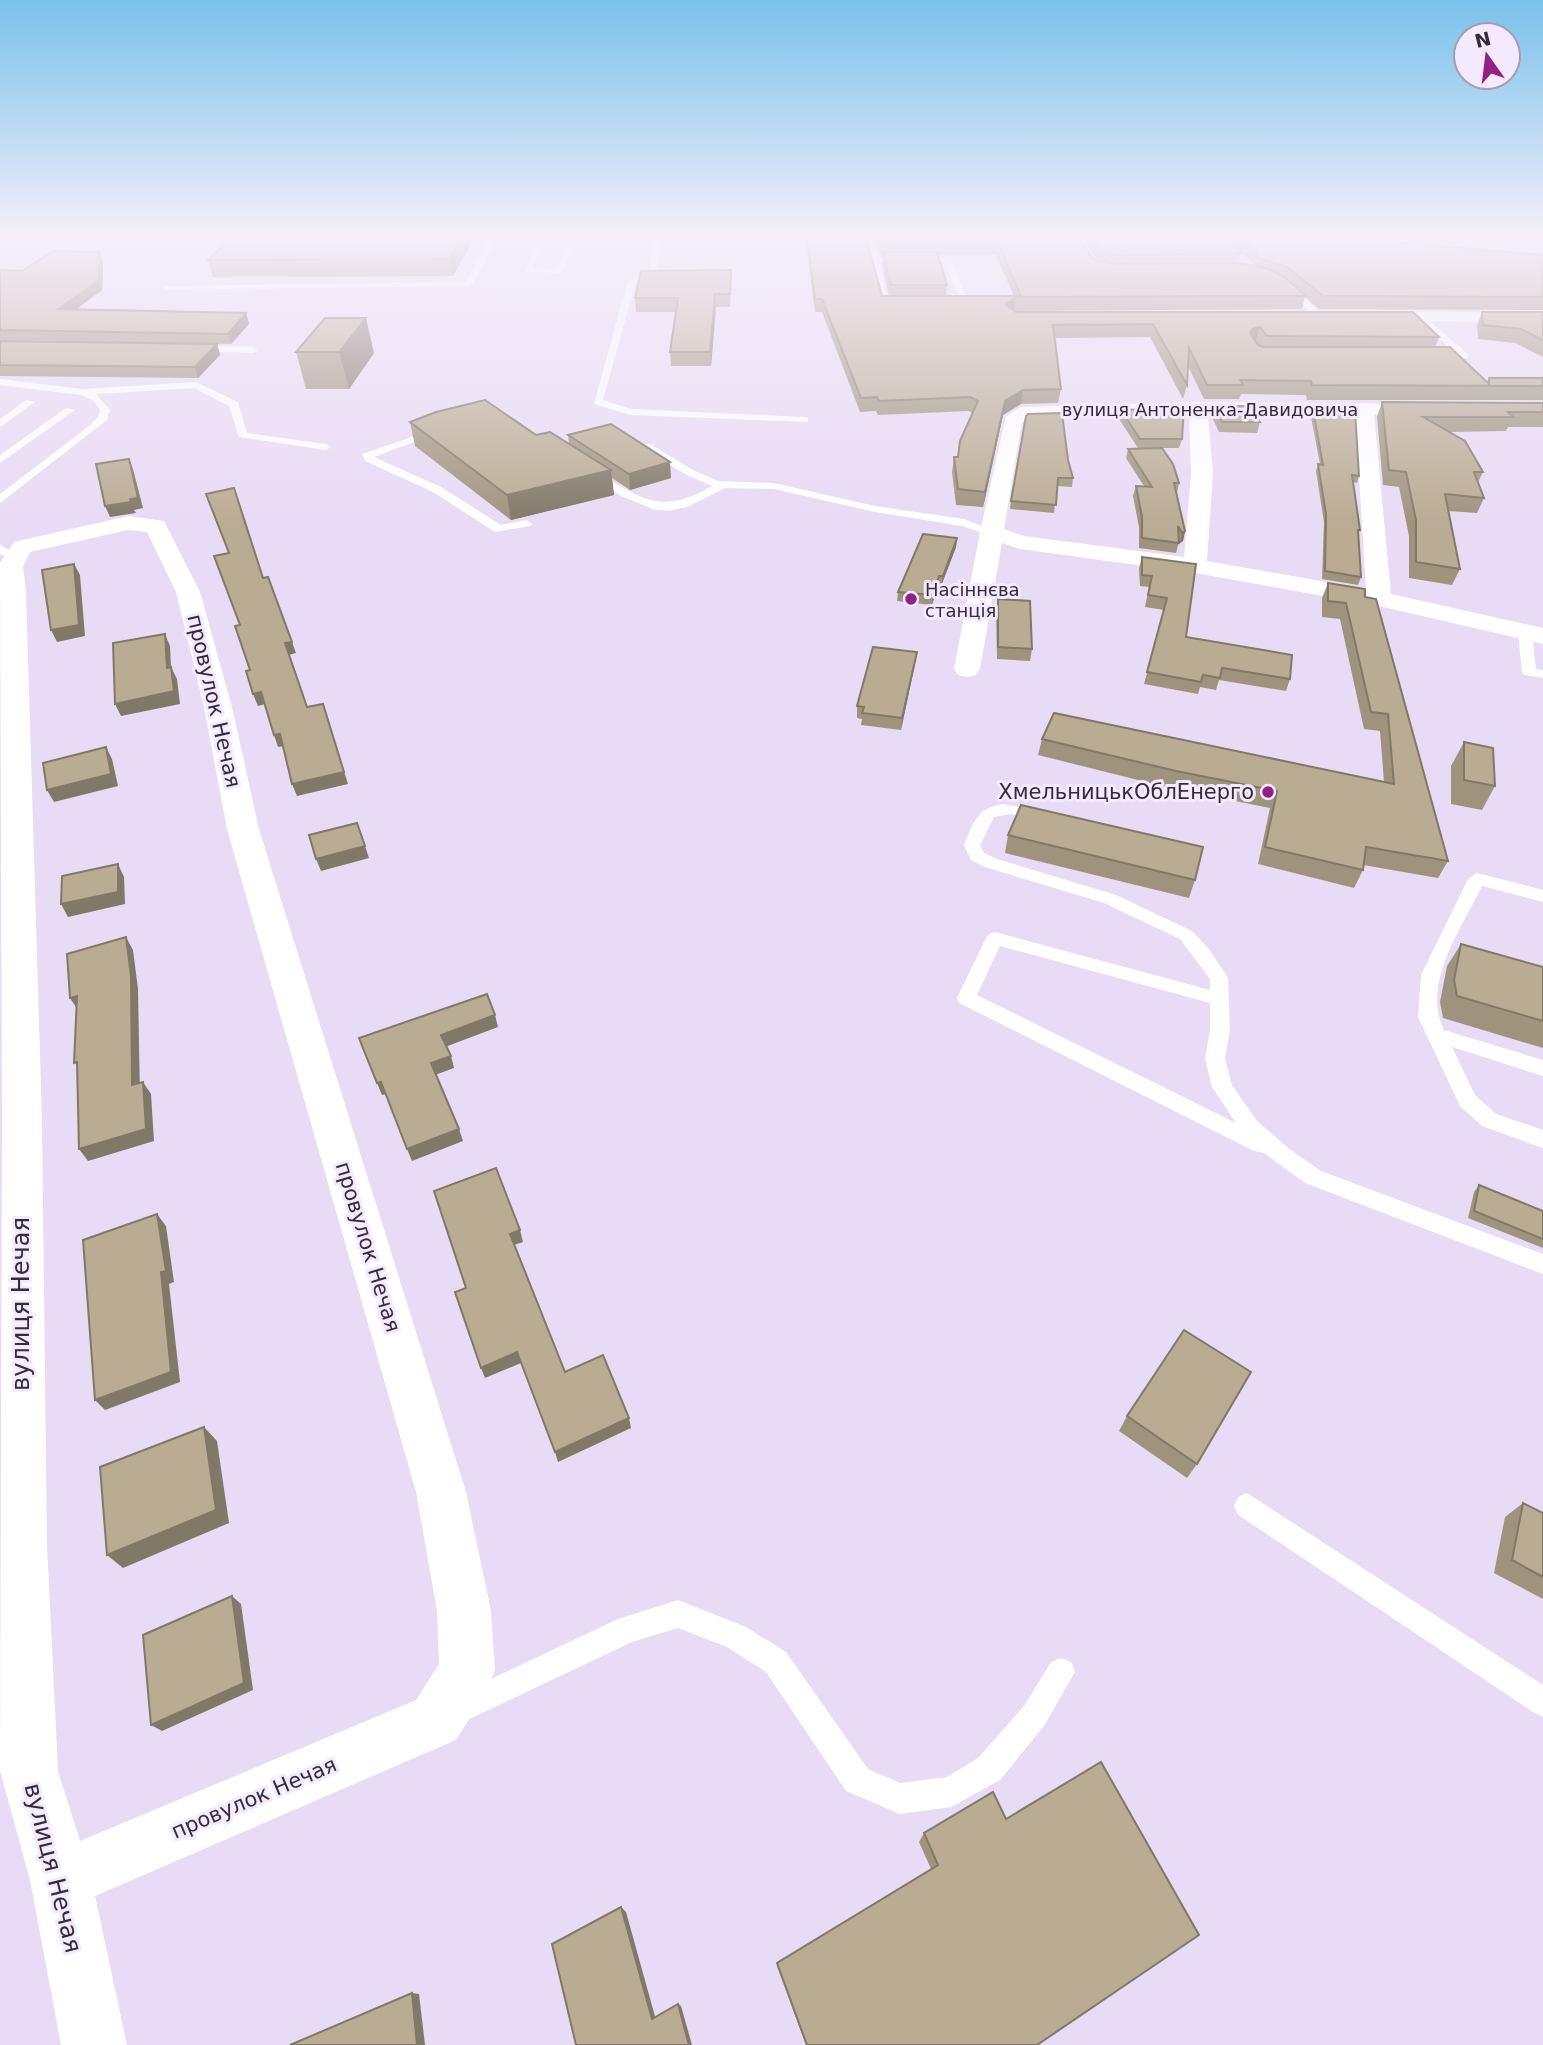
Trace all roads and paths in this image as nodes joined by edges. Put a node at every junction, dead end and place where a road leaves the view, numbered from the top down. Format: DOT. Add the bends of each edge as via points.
graph roads {
  1 [pos="617,332"];
  2 [pos="1436,332"];
  3 [pos="186,349"];
  4 [pos="253,350"];
  5 [pos="1423,356"];
  6 [pos="0,382"];
  7 [pos="83,392"];
  8 [pos="30,402"];
  9 [pos="1198,408"];
  10 [pos="1364,408"];
  11 [pos="1446,408"];
  12 [pos="70,410"];
  13 [pos="804,420"];
  14 [pos="0,424"];
  15 [pos="444,429"];
  16 [pos="646,446"];
  17 [pos="326,447"];
  18 [pos="0,460"];
  19 [pos="584,468"];
  20 [pos="721,485"];
  21 [pos="0,500"];
  22 [pos="526,524"];
  23 [pos="991,532"];
  24 [pos="6,552"];
  25 [pos="1195,566"];
  26 [pos="1379,599"];
  27 [pos="1534,634"];
  28 [pos="967,669"];
  29 [pos="1543,674"];
  30 [pos="1056,820"];
  31 [pos="9,881"];
  32 [pos="1543,896"];
  33 [pos="1219,999"];
  34 [pos="1437,1035"];
  35 [pos="1543,1068"];
  36 [pos="1543,1139"];
  37 [pos="1280,1154"];
  38 [pos="1543,1264"];
  39 [pos="1247,1506"];
  40 [pos="1061,1672"];
  41 [pos="1543,1702"];
  42 [pos="436,1720"];
  43 [pos="61,1880"];
  44 [pos="94,2045"];
  1 -- 13 [label="lane" via="598,402 630,412"];
  2 -- 5 [label="lane" via="1465,356"];
  3 -- 4 [label="lane"];
  6 -- 7 [label="lane"];
  7 -- 17 [label="lane" via="196,385 234,404 243,435"];
  7 -- 21 [label="lane" via="102,404 103,418"];
  8 -- 14 [label="lane"];
  9 -- 10 [label="street, вулиця Антоненка-Давидовича"];
  9 -- 23 [label="street, вулиця Антоненка-Давидовича" via="1021,413 1013,420"];
  9 -- 25 [label="street" via="1202,473"];
  10 -- 11 [label="street, вулиця Антоненка-Давидовича"];
  10 -- 26 [label="street"];
  12 -- 18 [label="lane"];
  15 -- 22 [label="lane" via="367,454 475,511 499,529"];
  16 -- 20 [label="lane"];
  19 -- 20 [label="lane" via="652,508 678,505"];
  20 -- 23 [label="lane" via="774,486"];
  23 -- 25 [label="street" via="1020,542"];
  23 -- 28 [label="street"];
  24 -- 31 [label="street, вулиця Нечая"];
  24 -- 42 [label="street, провулок Нечая" via="128,523 156,526 188,592 243,829 441,1492 464,1611 467,1670"];
  25 -- 26 [label="street"];
  26 -- 27 [label="street"];
  27 -- 29 [label="lane" via="1529,672"];
  30 -- 33 [label="lane" via="1013,809 993,811 984,816 972,845 977,856 991,863 1110,899 1186,935 1219,978"];
  31 -- 43 [label="street, вулиця Нечая" via="22,1121 21,1544 29,1771"];
  32 -- 34 [label="lane" via="1477,879 1451,949 1430,975 1428,1017"];
  33 -- 37 [label="lane" via="1215,1059 1222,1087 1251,1127"];
  33 -- 37 [label="lane" via="995,938 966,998"];
  34 -- 35 [label="lane"];
  34 -- 36 [label="lane" via="1467,1100 1489,1120"];
  37 -- 38 [label="lane" via="1313,1177"];
  39 -- 41 [label="lane"];
  40 -- 42 [label="lane" via="1034,1716 989,1769 951,1792 900,1798 858,1780 776,1662 736,1637 678,1614 628,1629"];
  42 -- 43 [label="street, провулок Нечая"];
  43 -- 44 [label="street, вулиця Нечая"];
}
